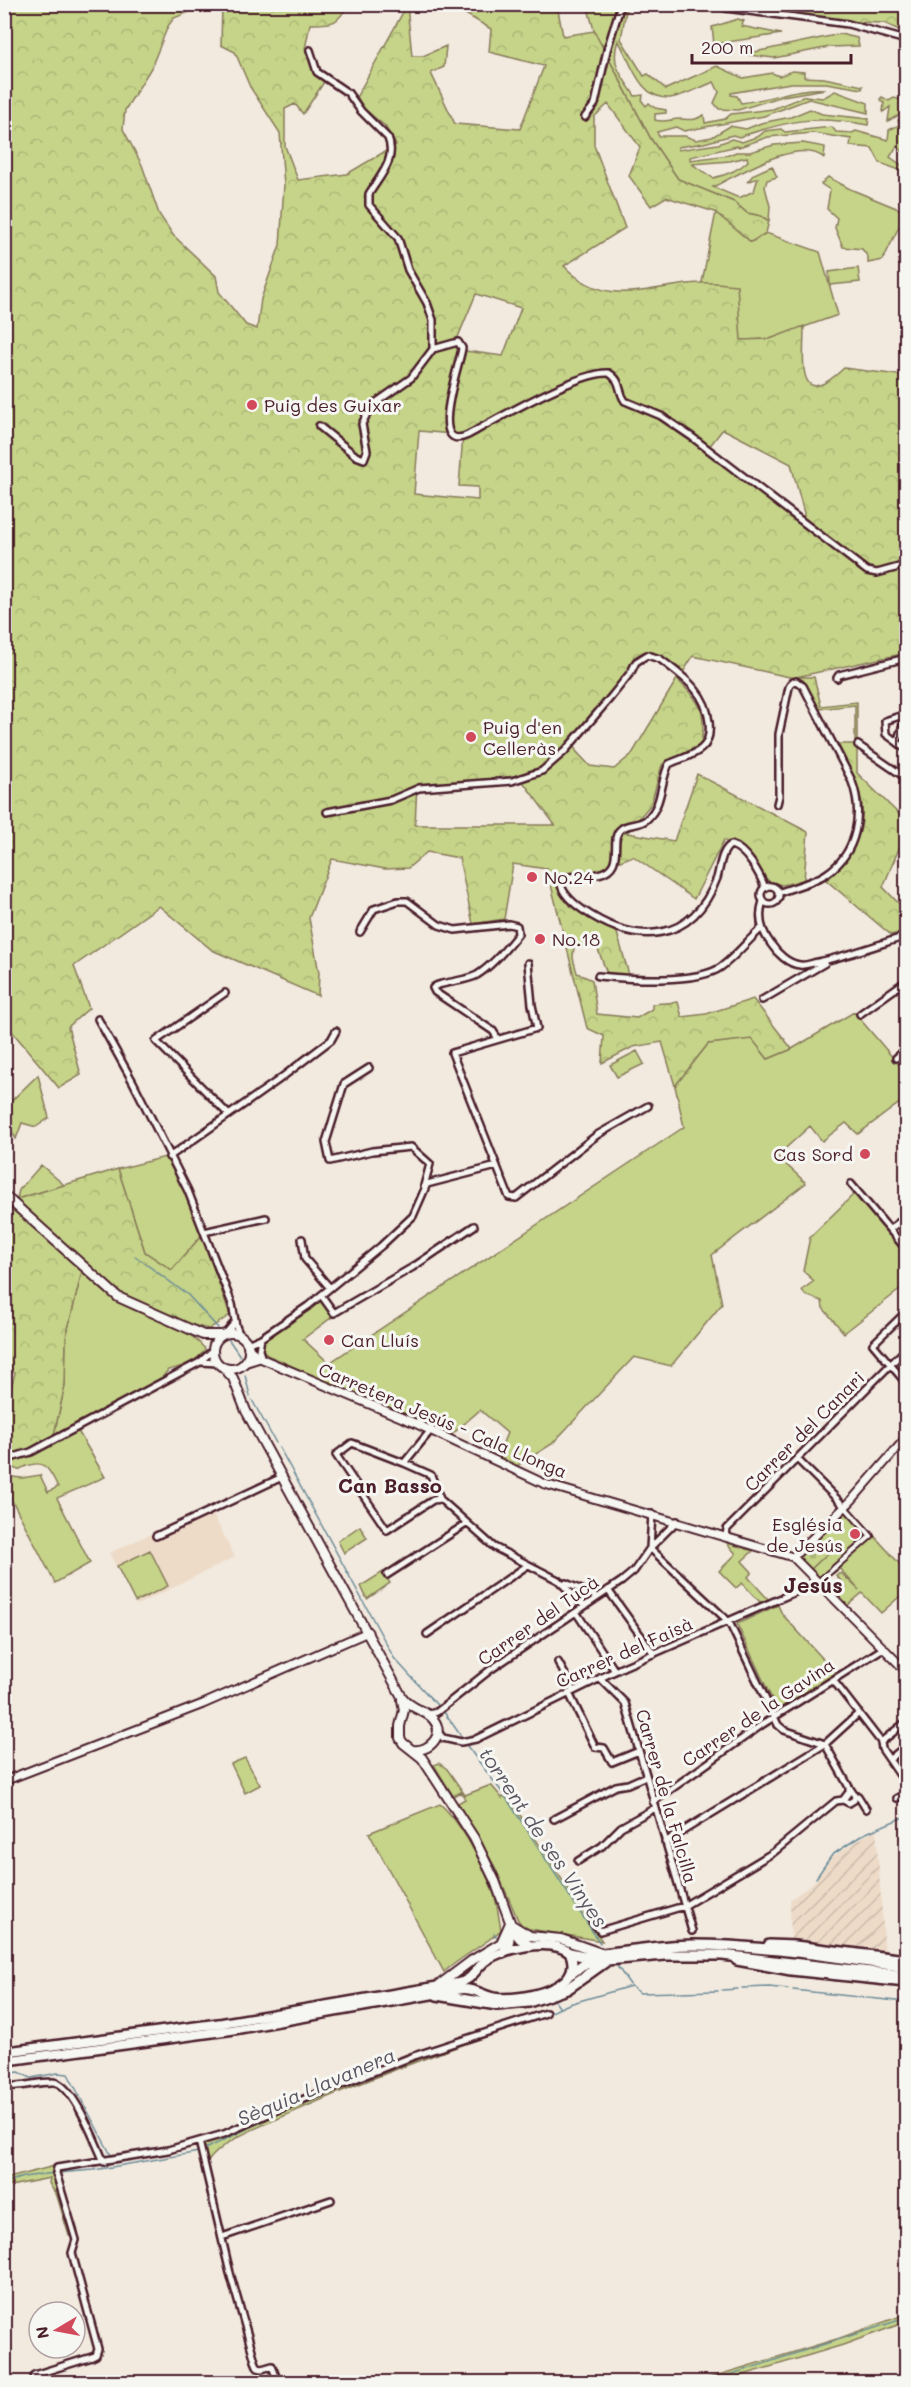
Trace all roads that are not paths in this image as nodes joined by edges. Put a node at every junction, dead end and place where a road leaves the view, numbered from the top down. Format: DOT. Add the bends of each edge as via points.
graph roads {
  1 [pos="621,4"];
  2 [pos="713,4"];
  3 [pos="906,40"];
  4 [pos="310,50"];
  5 [pos="585,117"];
  6 [pos="433,349"];
  7 [pos="319,426"];
  8 [pos="906,565"];
  9 [pos="906,658"];
  10 [pos="837,678"];
  11 [pos="906,715"];
  12 [pos="897,742"];
  13 [pos="858,745"];
  14 [pos="906,749"];
  15 [pos="906,778"];
  16 [pos="777,804"];
  17 [pos="327,812"];
  18 [pos="765,888"];
  19 [pos="778,893"];
  20 [pos="763,901"];
  21 [pos="762,928"];
  22 [pos="360,932"];
  23 [pos="906,936"];
  24 [pos="831,959"];
  25 [pos="528,963"];
  26 [pos="598,976"];
  27 [pos="906,981"];
  28 [pos="225,993"];
  29 [pos="762,1000"];
  30 [pos="860,1014"];
  31 [pos="98,1019"];
  32 [pos="336,1031"];
  33 [pos="498,1039"];
  34 [pos="906,1049"];
  35 [pos="896,1058"];
  36 [pos="369,1068"];
  37 [pos="648,1106"];
  38 [pos="229,1115"];
  39 [pos="169,1157"];
  40 [pos="497,1166"];
  41 [pos="851,1184"];
  42 [pos="424,1188"];
  43 [pos="6,1198"];
  44 [pos="906,1217"];
  45 [pos="266,1218"];
  46 [pos="474,1226"];
  47 [pos="890,1229"];
  48 [pos="204,1232"];
  49 [pos="302,1239"];
  50 [pos="906,1249"];
  51 [pos="330,1288"];
  52 [pos="321,1295"];
  53 [pos="906,1312"];
  54 [pos="235,1322"];
  55 [pos="224,1334"];
  56 [pos="203,1335"];
  57 [pos="240,1336"];
  58 [pos="261,1338"];
  59 [pos="248,1346"];
  60 [pos="906,1349"];
  61 [pos="213,1350"];
  62 [pos="261,1358"];
  63 [pos="200,1362"];
  64 [pos="220,1365"];
  65 [pos="242,1365"];
  66 [pos="890,1365"];
  67 [pos="235,1383"];
  68 [pos="906,1383"];
  69 [pos="431,1430"];
  70 [pos="906,1438"];
  71 [pos="797,1459"];
  72 [pos="4,1460"];
  73 [pos="404,1463"];
  74 [pos="282,1477"];
  75 [pos="440,1499"];
  76 [pos="845,1507"];
  77 [pos="652,1514"];
  78 [pos="677,1521"];
  79 [pos="466,1524"];
  80 [pos="156,1536"];
  81 [pos="726,1536"];
  82 [pos="650,1548"];
  83 [pos="793,1557"];
  84 [pos="528,1565"];
  85 [pos="387,1575"];
  86 [pos="558,1580"];
  87 [pos="818,1582"];
  88 [pos="608,1590"];
  89 [pos="597,1597"];
  90 [pos="584,1606"];
  91 [pos="576,1611"];
  92 [pos="729,1622"];
  93 [pos="368,1632"];
  94 [pos="427,1634"];
  95 [pos="882,1648"];
  96 [pos="654,1654"];
  97 [pos="558,1662"];
  98 [pos="615,1671"];
  99 [pos="906,1671"];
  100 [pos="600,1678"];
  101 [pos="833,1680"];
  102 [pos="572,1692"];
  103 [pos="402,1697"];
  104 [pos="419,1712"];
  105 [pos="437,1712"];
  106 [pos="859,1713"];
  107 [pos="428,1714"];
  108 [pos="774,1717"];
  109 [pos="403,1720"];
  110 [pos="906,1722"];
  111 [pos="438,1730"];
  112 [pos="881,1742"];
  113 [pos="825,1744"];
  114 [pos="431,1745"];
  115 [pos="906,1746"];
  116 [pos="413,1749"];
  117 [pos="639,1751"];
  118 [pos="890,1759"];
  119 [pos="426,1764"];
  120 [pos="646,1776"];
  121 [pos="4,1781"];
  122 [pos="906,1784"];
  123 [pos="849,1787"];
  124 [pos="906,1794"];
  125 [pos="855,1796"];
  126 [pos="897,1798"];
  127 [pos="843,1800"];
  128 [pos="654,1805"];
  129 [pos="866,1809"];
  130 [pos="554,1819"];
  131 [pos="665,1842"];
  132 [pos="578,1861"];
  133 [pos="684,1906"];
  134 [pos="592,1921"];
  135 [pos="510,1923"];
  136 [pos="692,1931"];
  137 [pos="531,1946"];
  138 [pos="750,1947"];
  139 [pos="503,1953"];
  140 [pos="570,1953"];
  141 [pos="601,1953"];
  142 [pos="722,1955"];
  143 [pos="609,1960"];
  144 [pos="906,1960"];
  145 [pos="906,1967"];
  146 [pos="476,1973"];
  147 [pos="572,1973"];
  148 [pos="906,1976"];
  149 [pos="906,1982"];
  150 [pos="436,1991"];
  151 [pos="481,1992"];
  152 [pos="546,2013"];
  153 [pos="4,2052"];
  154 [pos="4,2061"];
  155 [pos="4,2086"];
  156 [pos="199,2142"];
  157 [pos="104,2162"];
  158 [pos="331,2200"];
  159 [pos="222,2237"];
  160 [pos="33,2382"];
  161 [pos="278,2382"];
  1 -- 5 [label="street" via="595,104"];
  2 -- 3 [label="street" via="849,24"];
  4 -- 6 [label="street" via="316,72 348,93 391,144 389,161 369,205 398,238 408,270 427,303 433,321"];
  6 -- 7 [label="street" via="411,378 370,406 364,415 367,457 356,456"];
  6 -- 8 [label="street" via="458,342 462,348 446,419 456,438 573,381 609,373 619,382 625,400 661,416 692,437 867,571 877,573"];
  9 -- 10 [label="street"];
  11 -- 12 [label="street"];
  11 -- 12 [label="street" via="885,721 886,734"];
  12 -- 14 [label="street"];
  13 -- 15 [label="street"];
  16 -- 19 [label="street" via="779,734 789,687 796,681 803,686 851,779 856,794 857,825 846,853 827,873"];
  17 -- 18 [label="street" via="390,800 419,788 512,781 542,771 565,751 636,662 653,656 702,697 708,712 708,740 700,750 669,764 660,798 649,818 617,834 617,852 610,867 598,874 561,878 561,887 590,914 622,929 650,934 674,930 694,915 706,899 731,845 740,849"];
  18 -- 19 [label="street" via="773,887"];
  18 -- 20 [label="street" via="761,894"];
  19 -- 20 [label="street" via="774,902"];
  20 -- 21 [label="street"];
  21 -- 24 [label="street" via="774,950 794,964 802,966"];
  21 -- 26 [label="street" via="722,967 707,974 643,980"];
  22 -- 33 [label="street" via="374,909 398,901 407,902 439,925 455,930 509,924 517,927 518,934 479,974 433,988 493,1031"];
  23 -- 24 [label="street"];
  24 -- 29 [label="street"];
  25 -- 33 [label="street" via="537,1028"];
  27 -- 30 [label="street"];
  28 -- 38 [label="street" via="156,1041"];
  31 -- 39 [label="street"];
  32 -- 38 [label="street" via="331,1040"];
  33 -- 40 [label="street" via="452,1053"];
  34 -- 35 [label="street"];
  36 -- 42 [label="street" via="344,1084 326,1142 330,1161 411,1147 430,1164"];
  37 -- 40 [label="street" via="597,1135 516,1198 509,1197"];
  38 -- 39 [label="street"];
  39 -- 48 [label="street"];
  40 -- 42 [label="street" via="432,1182"];
  41 -- 47 [label="street"];
  42 -- 51 [label="street" via="408,1221"];
  43 -- 56 [label="main road" via="118,1298"];
  44 -- 47 [label="street"];
  45 -- 48 [label="street"];
  46 -- 52 [label="street" via="334,1313"];
  47 -- 50 [label="street"];
  48 -- 54 [label="street" via="232,1304"];
  49 -- 51 [label="street" via="305,1259"];
  51 -- 52 [label="street"];
  52 -- 58 [label="street"];
  53 -- 66 [label="street" via="873,1344"];
  54 -- 55 [label="street"];
  54 -- 57 [label="street"];
  55 -- 56 [label="main road"];
  55 -- 57 [label="main road"];
  55 -- 61 [label="main road" via="216,1340"];
  56 -- 61 [label="main road"];
  57 -- 59 [label="main road"];
  58 -- 59 [label="street"];
  58 -- 62 [label="street"];
  59 -- 62 [label="street, Carretera Jesús - Cala Llonga"];
  59 -- 65 [label="main road" via="248,1356"];
  60 -- 66 [label="street, Carrer del Canari"];
  61 -- 63 [label="street"];
  61 -- 64 [label="main road"];
  62 -- 65 [label="street"];
  62 -- 69 [label="street, Carretera Jesús - Cala Llonga"];
  63 -- 64 [label="street"];
  63 -- 72 [label="street" via="31,1452"];
  64 -- 65 [label="main road" via="232,1369"];
  64 -- 67 [label="main road"];
  65 -- 67 [label="main road"];
  66 -- 68 [label="street"];
  66 -- 71 [label="street, Carrer del Canari"];
  67 -- 74 [label="main road"];
  69 -- 73 [label="street"];
  69 -- 77 [label="street, Carretera Jesús - Cala Llonga" via="545,1484"];
  70 -- 76 [label="street"];
  71 -- 76 [label="street"];
  71 -- 81 [label="street, Carrer del Canari" via="727,1529"];
  73 -- 75 [label="street" via="431,1475"];
  73 -- 75 [label="street" via="352,1443 336,1455 385,1529"];
  74 -- 80 [label="street"];
  74 -- 93 [label="main road"];
  75 -- 79 [label="street"];
  76 -- 83 [label="street"];
  76 -- 87 [label="street" via="871,1536"];
  77 -- 78 [label="street, Carretera Jesús - Cala Llonga"];
  77 -- 82 [label="street"];
  78 -- 81 [label="street, Carretera Jesús - Cala Llonga"];
  78 -- 82 [label="street, Carrer del Tucà"];
  79 -- 84 [label="street" via="494,1547"];
  79 -- 85 [label="street"];
  81 -- 83 [label="street, Carretera Jesús - Cala Llonga"];
  82 -- 88 [label="street, Carrer del Tucà" via="634,1571"];
  82 -- 92 [label="street"];
  83 -- 87 [label="street"];
  84 -- 86 [label="street"];
  84 -- 94 [label="street"];
  86 -- 89 [label="street"];
  86 -- 90 [label="street"];
  87 -- 92 [label="street, Carrer del Faisà"];
  87 -- 95 [label="street"];
  88 -- 89 [label="street, Carrer del Tucà"];
  88 -- 96 [label="street"];
  89 -- 90 [label="street, Carrer del Tucà"];
  90 -- 91 [label="street, Carrer del Tucà"];
  91 -- 98 [label="street"];
  91 -- 105 [label="street, Carrer del Tucà"];
  92 -- 96 [label="street, Carrer del Faisà"];
  92 -- 108 [label="street"];
  93 -- 103 [label="main road"];
  93 -- 121 [label="street" via="203,1704"];
  95 -- 99 [label="street"];
  95 -- 101 [label="street, Carrer de la Gavina"];
  96 -- 98 [label="street, Carrer del Faisà"];
  97 -- 102 [label="street"];
  98 -- 100 [label="street, Carrer del Faisà"];
  100 -- 102 [label="street, Carrer del Faisà"];
  100 -- 117 [label="street, Carrer de la Falcilla" via="625,1703"];
  101 -- 106 [label="street"];
  101 -- 108 [label="street, Carrer de la Gavina"];
  102 -- 111 [label="street, Carrer del Faisà" via="476,1739 461,1742"];
  102 -- 117 [label="street" via="595,1747 604,1748 612,1762"];
  103 -- 104 [label="main road"];
  103 -- 109 [label="main road"];
  104 -- 107 [label="main road"];
  104 -- 109 [label="main road"];
  105 -- 107 [label="street, Carrer del Tucà"];
  105 -- 111 [label="street"];
  106 -- 112 [label="street"];
  106 -- 113 [label="street"];
  107 -- 111 [label="main road"];
  108 -- 113 [label="street" via="784,1730"];
  108 -- 128 [label="street, Carrer de la Gavina"];
  109 -- 116 [label="main road" via="400,1738"];
  110 -- 112 [label="street"];
  111 -- 114 [label="main road"];
  112 -- 118 [label="street"];
  113 -- 123 [label="street"];
  113 -- 131 [label="street"];
  114 -- 116 [label="main road"];
  114 -- 119 [label="main road"];
  115 -- 118 [label="street"];
  116 -- 119 [label="main road"];
  117 -- 120 [label="street, Carrer de la Falcilla"];
  118 -- 122 [label="street"];
  119 -- 135 [label="main road" via="486,1860"];
  120 -- 128 [label="street, Carrer de la Falcilla"];
  120 -- 130 [label="street" via="616,1786"];
  123 -- 125 [label="street"];
  123 -- 127 [label="street"];
  124 -- 126 [label="street"];
  125 -- 127 [label="street" via="849,1803"];
  125 -- 129 [label="street"];
  127 -- 133 [label="street" via="836,1801 774,1852"];
  128 -- 131 [label="street, Carrer de la Falcilla"];
  128 -- 132 [label="street, Carrer de la Gavina"];
  131 -- 133 [label="street, Carrer de la Falcilla"];
  133 -- 134 [label="street" via="600,1931"];
  133 -- 136 [label="street, Carrer de la Falcilla"];
  135 -- 137 [label="main road" via="520,1939"];
  135 -- 139 [label="main road" via="511,1937"];
  135 -- 141 [label="main road" via="530,1935 569,1941"];
  135 -- 150 [label="main road" via="501,1943"];
  137 -- 139 [label="main road"];
  137 -- 140 [label="main road" via="559,1946"];
  138 -- 141 [label="highway" via="664,1946"];
  138 -- 144 [label="highway" via="795,1946"];
  138 -- 145 [label="highway"];
  139 -- 146 [label="main road" via="485,1961"];
  140 -- 141 [label="highway"];
  140 -- 147 [label="main road" via="574,1962"];
  142 -- 143 [label="highway"];
  142 -- 148 [label="highway"];
  142 -- 149 [label="highway" via="756,1965"];
  143 -- 147 [label="highway" via="582,1965"];
  143 -- 150 [label="highway" via="567,1989 528,2002 497,2005"];
  146 -- 150 [label="main road" via="464,1982"];
  146 -- 151 [label="main road"];
  147 -- 151 [label="main road" via="558,1985 531,1995 501,1998"];
  150 -- 151 [label="main road"];
  150 -- 153 [label="main road"];
  150 -- 154 [label="main road" via="231,2030"];
  152 -- 156 [label="street" via="414,2056"];
  155 -- 157 [label="street" via="54,2081 60,2084 70,2092"];
  156 -- 157 [label="street"];
  156 -- 159 [label="street"];
  157 -- 160 [label="street" via="57,2168 56,2173 76,2240 72,2253 98,2349 96,2355 34,2375"];
  158 -- 159 [label="street"];
  159 -- 161 [label="street" via="255,2361 258,2368 272,2366"];
}
